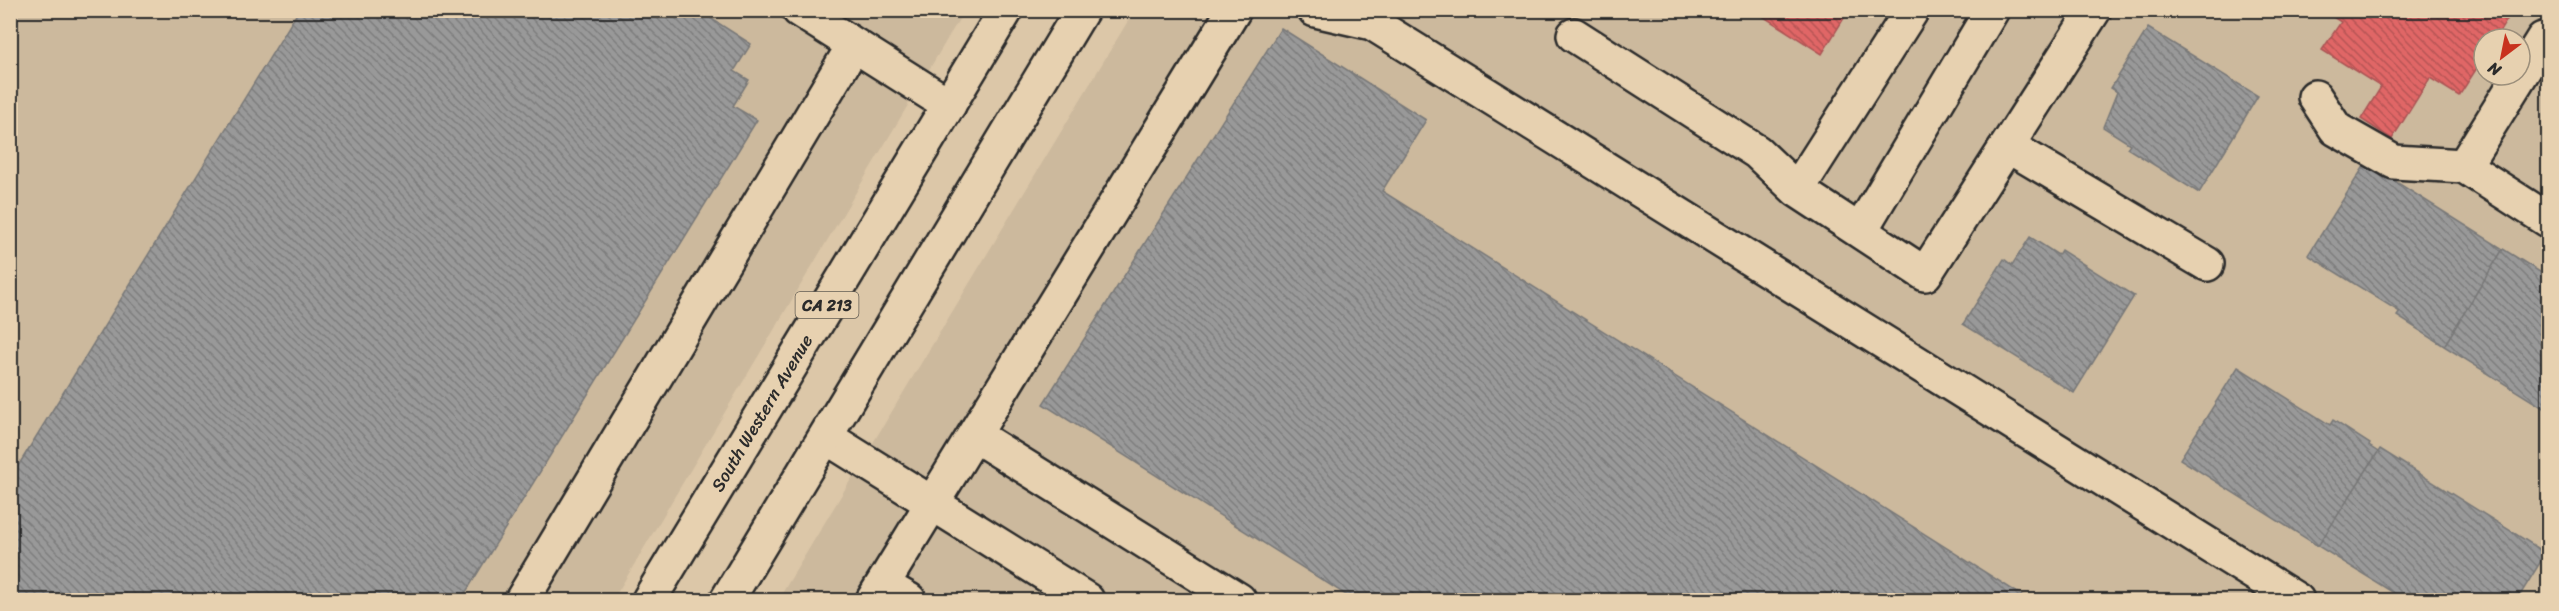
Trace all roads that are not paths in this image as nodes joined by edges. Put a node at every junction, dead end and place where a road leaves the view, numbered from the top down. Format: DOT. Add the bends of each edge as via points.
graph roads {
  1 [pos="799,10"];
  2 [pos="1006,10"];
  3 [pos="1082,10"];
  4 [pos="1234,10"];
  5 [pos="1315,10"];
  6 [pos="1912,10"];
  7 [pos="1992,10"];
  8 [pos="2094,10"];
  9 [pos="1574,35"];
  10 [pos="2543,39"];
  11 [pos="854,45"];
  12 [pos="2315,97"];
  13 [pos="949,105"];
  14 [pos="2008,146"];
  15 [pos="2464,166"];
  16 [pos="1797,190"];
  17 [pos="2548,220"];
  18 [pos="1860,231"];
  19 [pos="2207,264"];
  20 [pos="976,436"];
  21 [pos="826,437"];
  22 [pos="934,504"];
  23 [pos="888,595"];
  24 [pos="522,600"];
  25 [pos="649,600"];
  26 [pos="727,600"];
  27 [pos="1087,600"];
  28 [pos="1239,600"];
  29 [pos="2297,600"];
  1 -- 11 [label="main road"];
  2 -- 13 [label="main road, South Western Avenue / CA 213"];
  3 -- 21 [label="main road"];
  4 -- 20 [label="main road"];
  5 -- 29 [label="main road" via="1372,23"];
  6 -- 16 [label="main road"];
  7 -- 18 [label="main road"];
  8 -- 14 [label="main road"];
  9 -- 16 [label="main road" via="1758,152"];
  10 -- 15 [label="main road"];
  11 -- 13 [label="main road"];
  11 -- 24 [label="main road"];
  12 -- 15 [label="main road" via="2337,129 2394,162"];
  13 -- 25 [label="main road, South Western Avenue / CA 213"];
  14 -- 18 [label="main road" via="1925,273"];
  14 -- 19 [label="main road"];
  15 -- 17 [label="main road"];
  16 -- 18 [label="main road"];
  20 -- 22 [label="main road"];
  20 -- 28 [label="main road"];
  21 -- 22 [label="main road"];
  21 -- 26 [label="main road"];
  22 -- 23 [label="main road"];
  22 -- 27 [label="main road"];
}
